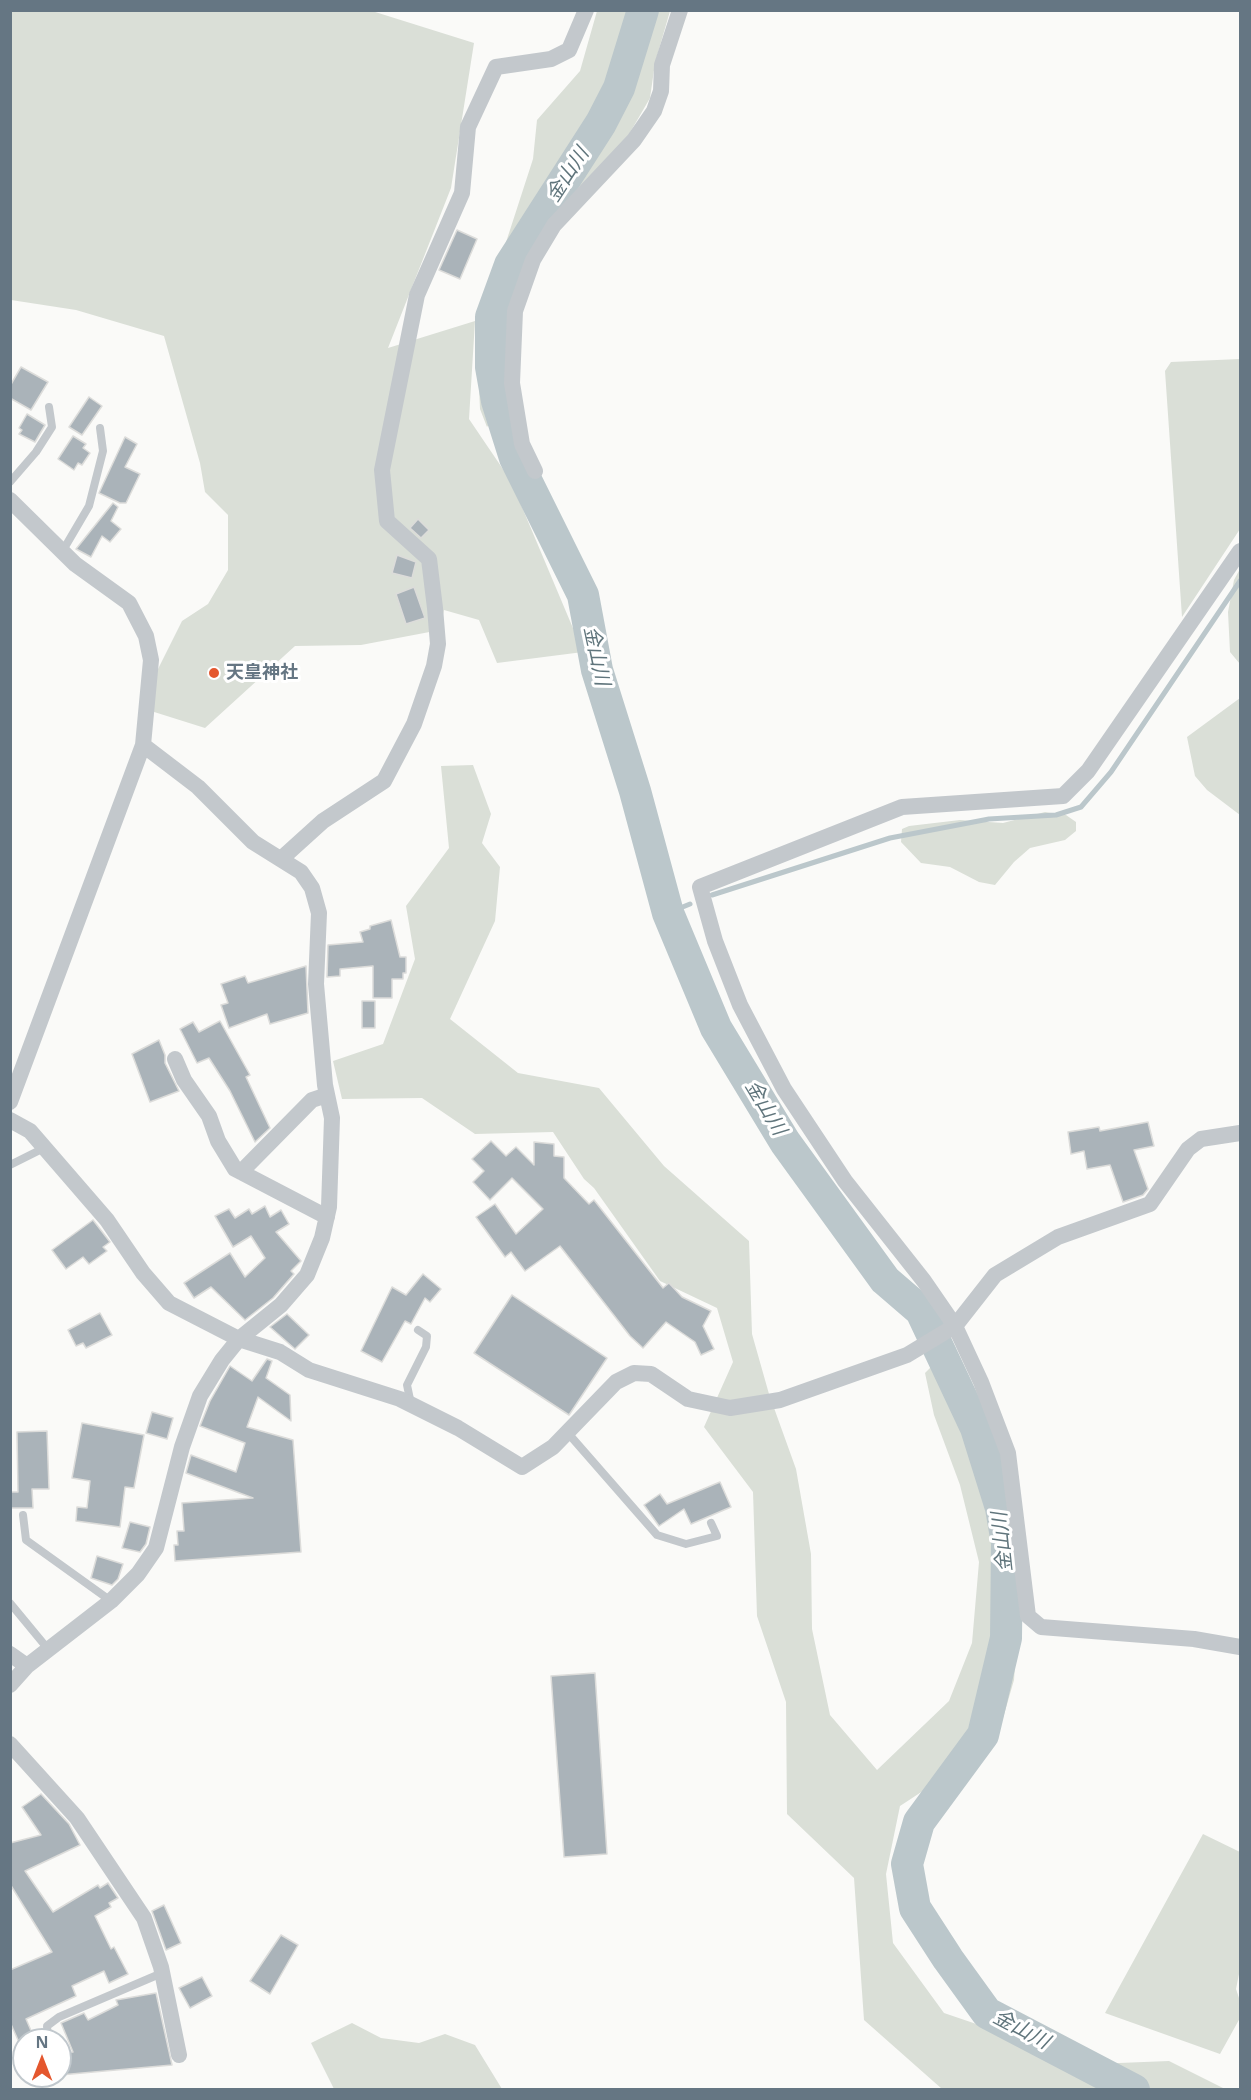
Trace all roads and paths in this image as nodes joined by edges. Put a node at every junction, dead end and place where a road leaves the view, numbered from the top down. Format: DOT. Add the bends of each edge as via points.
graph roads {
  1 [pos="586,10"];
  2 [pos="680,10"];
  3 [pos="48,407"];
  4 [pos="100,428"];
  5 [pos="535,471"];
  6 [pos="10,482"];
  7 [pos="10,500"];
  8 [pos="1240,551"];
  9 [pos="62,553"];
  10 [pos="143,746"];
  11 [pos="281,859"];
  12 [pos="176,1059"];
  13 [pos="327,1095"];
  14 [pos="10,1102"];
  15 [pos="10,1120"];
  16 [pos="1240,1133"];
  17 [pos="44,1148"];
  18 [pos="10,1165"];
  19 [pos="241,1172"];
  20 [pos="327,1216"];
  21 [pos="952,1329"];
  22 [pos="418,1330"];
  23 [pos="239,1339"];
  24 [pos="411,1404"];
  25 [pos="567,1432"];
  26 [pos="23,1515"];
  27 [pos="711,1523"];
  28 [pos="111,1601"];
  29 [pos="10,1603"];
  30 [pos="1240,1647"];
  31 [pos="48,1649"];
  32 [pos="10,1654"];
  33 [pos="27,1666"];
  34 [pos="10,1685"];
  35 [pos="10,1744"];
  36 [pos="162,1973"];
  37 [pos="47,2028"];
  38 [pos="178,2055"];
  1 -- 11 [label="street" via="569,50 551,59 496,67 468,127 462,193 417,295 382,470 387,521 429,559 438,644 418,715 384,782 323,821"];
  2 -- 5 [label="street" via="662,65 661,91 654,111 634,140 554,225 533,260 515,311 512,383 522,444"];
  3 -- 6 [label="lane" via="52,427"];
  4 -- 9 [label="lane" via="103,451 90,506"];
  7 -- 9 [label="street"];
  8 -- 21 [label="street" via="1088,771 1063,796 902,807 700,887 740,1005 784,1089 845,1181 924,1281"];
  9 -- 10 [label="street" via="129,603 146,636 151,660"];
  10 -- 11 [label="street" via="198,787 253,842"];
  10 -- 14 [label="street"];
  11 -- 13 [label="street" via="301,872 312,888 319,913 316,984"];
  12 -- 19 [label="street" via="184,1080 209,1116 229,1162"];
  13 -- 19 [label="street" via="312,1100"];
  13 -- 20 [label="street" via="332,1118"];
  15 -- 17 [label="street" via="30,1131"];
  16 -- 21 [label="street" via="1201,1139 1188,1149 1150,1204 1058,1237 994,1275"];
  17 -- 18 [label="lane"];
  17 -- 23 [label="street" via="107,1220 169,1303"];
  19 -- 20 [label="street"];
  20 -- 23 [label="street" via="307,1275 281,1305"];
  21 -- 25 [label="street" via="907,1355 780,1400 730,1408 688,1399 651,1374 634,1373 616,1382"];
  21 -- 30 [label="street" via="1008,1453 1026,1610 1033,1622 1041,1627"];
  22 -- 24 [label="lane" via="427,1336 426,1347 407,1385"];
  23 -- 24 [label="street" via="280,1352 309,1370"];
  23 -- 28 [label="street" via="200,1396 182,1447 156,1548 138,1574"];
  24 -- 25 [label="street" via="522,1467 554,1447"];
  25 -- 27 [label="lane" via="657,1535 686,1544 717,1536"];
  26 -- 28 [label="lane" via="26,1540"];
  28 -- 31 [label="street"];
  29 -- 31 [label="lane"];
  31 -- 33 [label="street"];
  32 -- 33 [label="street"];
  33 -- 34 [label="street"];
  35 -- 36 [label="street" via="77,1818 144,1918"];
  36 -- 37 [label="lane" via="59,2017"];
  36 -- 38 [label="street"];
}
